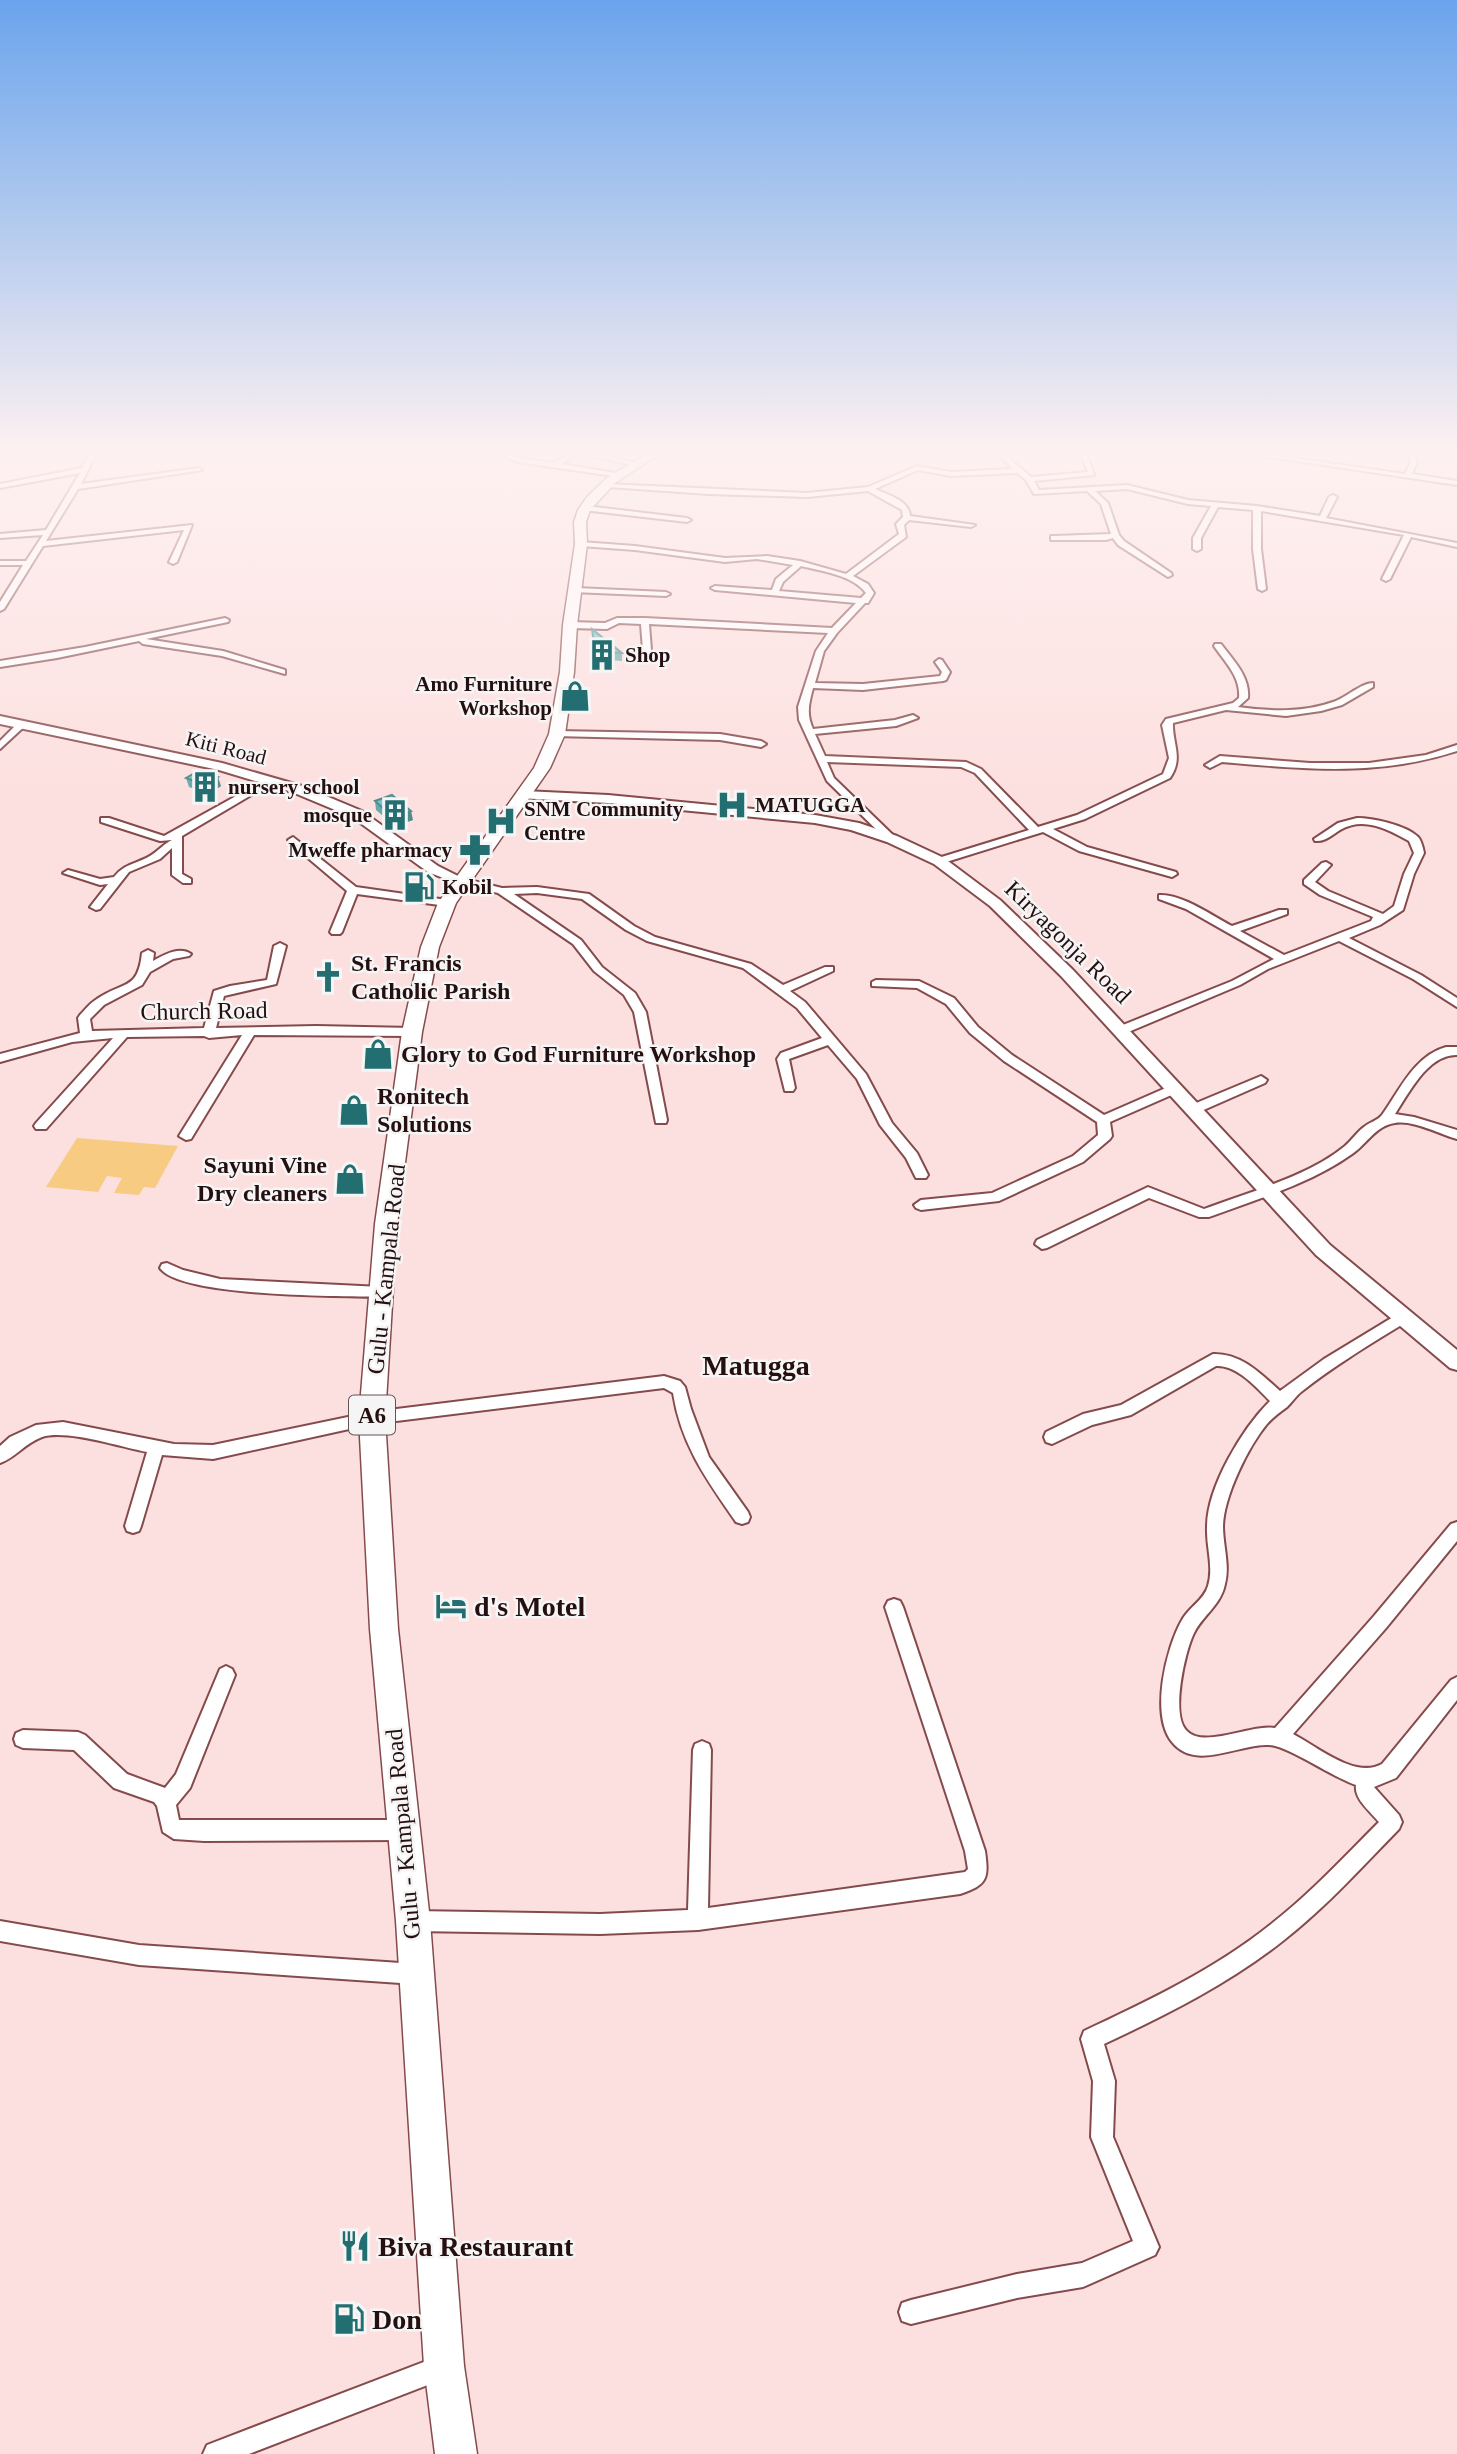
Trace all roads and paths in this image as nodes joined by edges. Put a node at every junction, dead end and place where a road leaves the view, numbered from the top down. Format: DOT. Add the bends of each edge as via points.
graph roads {
  1 [pos="25,567"];
  2 [pos="579,567"];
  3 [pos="796,567"];
  4 [pos="809,567"];
  5 [pos="861,567"];
  6 [pos="1156,567"];
  7 [pos="1262,567"];
  8 [pos="1391,567"];
  9 [pos="1168,575"];
  10 [pos="848,576"];
  11 [pos="1386,579"];
  12 [pos="715,587"];
  13 [pos="1262,589"];
  14 [pos="0,590"];
  15 [pos="10,590"];
  16 [pos="576,590"];
  17 [pos="775,592"];
  18 [pos="666,594"];
  19 [pos="865,601"];
  20 [pos="0,609"];
  21 [pos="225,620"];
  22 [pos="645,620"];
  23 [pos="570,625"];
  24 [pos="834,631"];
  25 [pos="131,640"];
  26 [pos="1218,646"];
  27 [pos="647,650"];
  28 [pos="939,662"];
  29 [pos="0,664"];
  30 [pos="282,671"];
  31 [pos="809,685"];
  32 [pos="1370,685"];
  33 [pos="1230,709"];
  34 [pos="914,718"];
  35 [pos="0,720"];
  36 [pos="22,724"];
  37 [pos="808,732"];
  38 [pos="557,734"];
  39 [pos="761,744"];
  40 [pos="0,746"];
  41 [pos="1457,748"];
  42 [pos="820,759"];
  43 [pos="1210,765"];
  44 [pos="270,780"];
  45 [pos="524,795"];
  46 [pos="105,820"];
  47 [pos="1041,830"];
  48 [pos="177,838"];
  49 [pos="293,839"];
  50 [pos="892,839"];
  51 [pos="1319,839"];
  52 [pos="939,861"];
  53 [pos="1326,865"];
  54 [pos="68,873"];
  55 [pos="1172,874"];
  56 [pos="116,880"];
  57 [pos="187,880"];
  58 [pos="461,881"];
  59 [pos="353,890"];
  60 [pos="502,891"];
  61 [pos="1163,897"];
  62 [pos="447,903"];
  63 [pos="96,906"];
  64 [pos="1283,912"];
  65 [pos="1379,921"];
  66 [pos="1231,930"];
  67 [pos="335,932"];
  68 [pos="1340,938"];
  69 [pos="280,946"];
  70 [pos="148,953"];
  71 [pos="185,954"];
  72 [pos="1283,959"];
  73 [pos="829,969"];
  74 [pos="146,970"];
  75 [pos="876,984"];
  76 [pos="782,990"];
  77 [pos="1457,1003"];
  78 [pos="1122,1030"];
  79 [pos="412,1032"];
  80 [pos="124,1033"];
  81 [pos="249,1033"];
  82 [pos="209,1034"];
  83 [pos="87,1036"];
  84 [pos="829,1040"];
  85 [pos="1457,1051"];
  86 [pos="0,1058"];
  87 [pos="1261,1080"];
  88 [pos="789,1088"];
  89 [pos="1172,1090"];
  90 [pos="1194,1109"];
  91 [pos="661,1120"];
  92 [pos="1103,1120"];
  93 [pos="1384,1121"];
  94 [pos="41,1126"];
  95 [pos="1457,1135"];
  96 [pos="186,1136"];
  97 [pos="921,1175"];
  98 [pos="1266,1190"];
  99 [pos="921,1205"];
  100 [pos="1042,1244"];
  101 [pos="167,1268"];
  102 [pos="381,1292"];
  103 [pos="1403,1317"];
  104 [pos="1453,1354"];
  105 [pos="1282,1402"];
  106 [pos="372,1418"];
  107 [pos="1052,1437"];
  108 [pos="156,1447"];
  109 [pos="0,1456"];
  110 [pos="742,1517"];
  111 [pos="133,1526"];
  112 [pos="1457,1529"];
  113 [pos="894,1607"];
  114 [pos="226,1675"];
  115 [pos="1457,1686"];
  116 [pos="1279,1737"];
  117 [pos="23,1739"];
  118 [pos="702,1750"];
  119 [pos="1367,1777"];
  120 [pos="166,1802"];
  121 [pos="403,1830"];
  122 [pos="698,1920"];
  123 [pos="413,1921"];
  124 [pos="0,1931"];
  125 [pos="415,1974"];
  126 [pos="911,2312"];
  127 [pos="444,2366"];
  128 [pos="216,2454"];
  129 [pos="456,2454"];
  1 -- 15 [label="street"];
  2 -- 16 [label="main road, Gulu - Kampala Road / A6"];
  3 -- 17 [label="street" via="779,581"];
  4 -- 10 [label="street"];
  5 -- 10 [label="street"];
  6 -- 9 [label="street"];
  7 -- 13 [label="street"];
  8 -- 11 [label="street"];
  10 -- 19 [label="street" via="869,589"];
  12 -- 17 [label="street"];
  14 -- 15 [label="street"];
  15 -- 20 [label="street"];
  16 -- 18 [label="street"];
  16 -- 23 [label="main road, Gulu - Kampala Road / A6"];
  17 -- 19 [label="street"];
  19 -- 24 [label="street"];
  21 -- 25 [label="street"];
  22 -- 23 [label="street"];
  22 -- 24 [label="street"];
  22 -- 27 [label="street"];
  23 -- 38 [label="main road, Gulu - Kampala Road / A6"];
  24 -- 31 [label="street" via="820,651"];
  25 -- 29 [label="street"];
  25 -- 30 [label="street" via="223,654"];
  26 -- 33 [label="street" via="1238,669 1245,686 1245,697"];
  28 -- 31 [label="street" via="946,672 943,678 863,687"];
  31 -- 37 [label="street" via="803,707"];
  32 -- 33 [label="street" via="1355,698 1328,708 1280,713"];
  33 -- 47 [label="street" via="1169,721 1174,762 1167,776 1081,817"];
  34 -- 37 [label="street"];
  35 -- 36 [label="street, Kiti Road"];
  36 -- 40 [label="street"];
  36 -- 44 [label="street, Kiti Road"];
  37 -- 42 [label="street"];
  38 -- 39 [label="street" via="720,737"];
  38 -- 45 [label="main road, Gulu - Kampala Road / A6"];
  41 -- 43 [label="street" via="1416,761 1350,769 1220,759"];
  42 -- 47 [label="street" via="963,764 978,771"];
  42 -- 50 [label="street" via="831,779"];
  44 -- 48 [label="street"];
  44 -- 58 [label="street, Kiti Road" via="357,814 433,869"];
  45 -- 50 [label="street, Kiryagonja Road" via="815,818"];
  45 -- 58 [label="main road, Gulu - Kampala Road / A6"];
  46 -- 48 [label="street" via="164,839"];
  47 -- 52 [label="street"];
  47 -- 55 [label="street" via="1083,849"];
  48 -- 56 [label="street" via="156,857 125,870"];
  48 -- 57 [label="street" via="177,875"];
  49 -- 59 [label="street"];
  50 -- 52 [label="street, Kiryagonja Road"];
  51 -- 65 [label="street" via="1349,822 1363,822 1414,839 1419,853 1399,908"];
  52 -- 78 [label="street, Kiryagonja Road" via="1014,921"];
  53 -- 65 [label="street" via="1308,882 1324,894 1379,916"];
  54 -- 56 [label="street" via="100,882"];
  56 -- 63 [label="street"];
  58 -- 60 [label="street"];
  58 -- 62 [label="main road, Gulu - Kampala Road / A6"];
  59 -- 62 [label="street"];
  59 -- 67 [label="street"];
  60 -- 76 [label="street" via="585,896 651,939 747,966"];
  60 -- 91 [label="street" via="577,942 598,969 629,993 638,1006"];
  61 -- 66 [label="street"];
  62 -- 79 [label="main road, Gulu - Kampala Road / A6" via="430,947"];
  64 -- 66 [label="street"];
  65 -- 68 [label="street"];
  66 -- 72 [label="street"];
  68 -- 72 [label="street"];
  68 -- 77 [label="street" via="1418,977"];
  69 -- 82 [label="street" via="272,982 218,994"];
  70 -- 74 [label="street"];
  71 -- 74 [label="street" via="170,956"];
  72 -- 78 [label="street"];
  73 -- 76 [label="street"];
  74 -- 83 [label="street" via="138,983 100,1002 84,1017"];
  75 -- 92 [label="street" via="919,985 950,1001 974,1030 1008,1058"];
  76 -- 84 [label="street" via="801,1005"];
  78 -- 89 [label="street, Kiryagonja Road"];
  79 -- 81 [label="street, Church Road"];
  79 -- 102 [label="main road, Gulu - Kampala Road / A6"];
  80 -- 82 [label="street, Church Road"];
  80 -- 83 [label="street, Church Road"];
  80 -- 94 [label="street"];
  81 -- 82 [label="street, Church Road"];
  81 -- 96 [label="street"];
  83 -- 86 [label="street, Church Road"];
  84 -- 88 [label="street" via="785,1056"];
  84 -- 97 [label="street" via="862,1076 887,1125"];
  85 -- 93 [label="street" via="1429,1058"];
  87 -- 90 [label="street"];
  89 -- 90 [label="street, Kiryagonja Road"];
  89 -- 92 [label="street"];
  90 -- 98 [label="street, Kiryagonja Road"];
  92 -- 99 [label="street" via="1105,1136 1078,1158 994,1198"];
  93 -- 95 [label="street" via="1399,1118"];
  93 -- 98 [label="street" via="1311,1173"];
  98 -- 100 [label="street" via="1204,1214 1148,1192"];
  98 -- 103 [label="street, Kiryagonja Road" via="1323,1250"];
  101 -- 102 [label="street" via="196,1280 220,1283"];
  102 -- 106 [label="main road, Gulu - Kampala Road / A6"];
  103 -- 104 [label="street, Kiryagonja Road"];
  103 -- 105 [label="street" via="1316,1370"];
  105 -- 107 [label="street" via="1235,1363 1222,1358 1125,1411 1089,1419"];
  105 -- 116 [label="street" via="1262,1419 1243,1447 1218,1508 1215,1592 1187,1628 1170,1693 1171,1722 1178,1736 1190,1744 1204,1747"];
  106 -- 108 [label="street" via="214,1452"];
  106 -- 110 [label="street" via="664,1382 680,1391 702,1461"];
  106 -- 121 [label="main road, Gulu - Kampala Road / A6" via="384,1629"];
  108 -- 109 [label="street" via="63,1428 28,1434"];
  108 -- 111 [label="street"];
  112 -- 116 [label="street"];
  113 -- 122 [label="street" via="978,1872 960,1884"];
  114 -- 120 [label="street" via="183,1781"];
  115 -- 119 [label="street" via="1389,1771"];
  116 -- 119 [label="street"];
  117 -- 120 [label="street" via="78,1741 121,1782 151,1790"];
  118 -- 122 [label="street"];
  119 -- 126 [label="street" via="1364,1790 1392,1822 1324,1892 1262,1945 1092,2039 1104,2081 1102,2137 1147,2247 1083,2275"];
  120 -- 121 [label="street" via="170,1825 183,1831"];
  121 -- 123 [label="main road, Gulu - Kampala Road / A6"];
  122 -- 123 [label="street" via="600,1924"];
  123 -- 125 [label="main road, Gulu - Kampala Road / A6"];
  124 -- 125 [label="street" via="139,1955"];
  125 -- 127 [label="main road, Gulu - Kampala Road / A6"];
  127 -- 128 [label="street"];
  127 -- 129 [label="main road, Gulu - Kampala Road / A6"];
}
